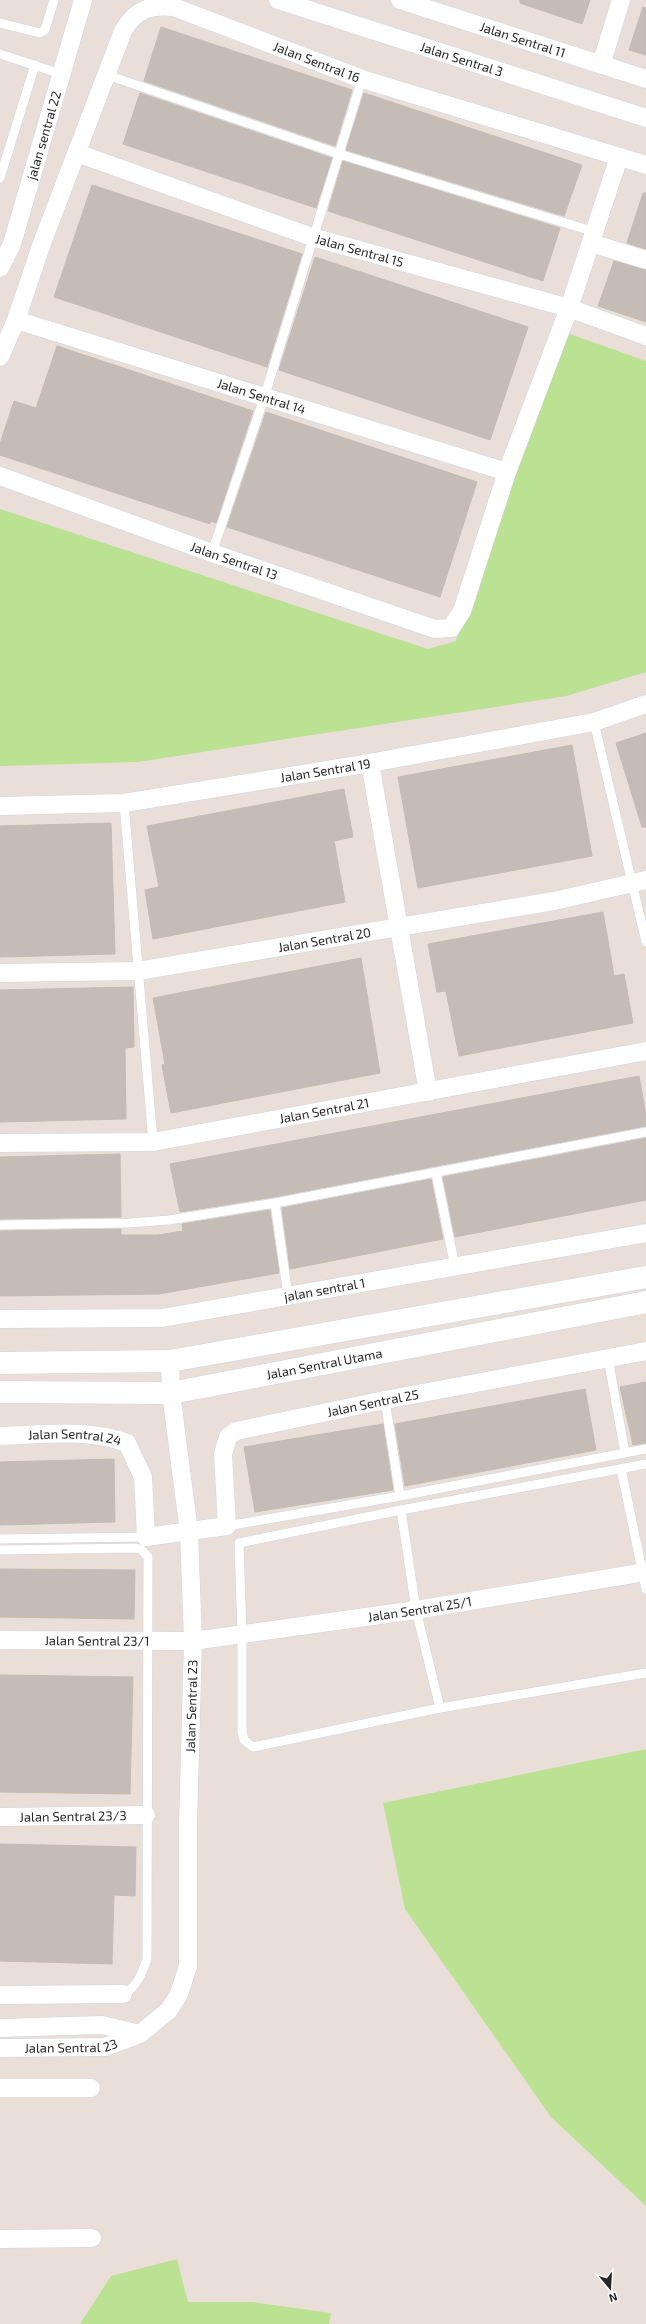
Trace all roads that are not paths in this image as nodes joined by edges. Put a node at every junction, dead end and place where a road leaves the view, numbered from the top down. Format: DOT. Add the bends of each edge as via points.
graph roads {
  1 [pos="54,0"];
  2 [pos="83,0"];
  3 [pos="278,0"];
  4 [pos="400,0"];
  5 [pos="621,0"];
  6 [pos="0,23"];
  7 [pos="0,54"];
  8 [pos="35,65"];
  9 [pos="601,65"];
  10 [pos="62,74"];
  11 [pos="107,74"];
  12 [pos="362,79"];
  13 [pos="646,79"];
  14 [pos="646,118"];
  15 [pos="77,153"];
  16 [pos="339,154"];
  17 [pos="619,156"];
  18 [pos="646,165"];
  19 [pos="0,178"];
  20 [pos="312,237"];
  21 [pos="593,238"];
  22 [pos="646,260"];
  23 [pos="0,268"];
  24 [pos="569,308"];
  25 [pos="16,320"];
  26 [pos="646,336"];
  27 [pos="0,357"];
  28 [pos="264,398"];
  29 [pos="507,472"];
  30 [pos="0,476"];
  31 [pos="212,553"];
  32 [pos="646,704"];
  33 [pos="594,722"];
  34 [pos="370,763"];
  35 [pos="124,803"];
  36 [pos="0,806"];
  37 [pos="639,882"];
  38 [pos="399,928"];
  39 [pos="646,942"];
  40 [pos="138,972"];
  41 [pos="0,973"];
  42 [pos="646,1051"];
  43 [pos="428,1092"];
  44 [pos="646,1132"];
  45 [pos="153,1142"];
  46 [pos="0,1143"];
  47 [pos="436,1173"];
  48 [pos="275,1202"];
  49 [pos="0,1225"];
  50 [pos="646,1233"];
  51 [pos="455,1267"];
  52 [pos="646,1277"];
  53 [pos="288,1296"];
  54 [pos="646,1302"];
  55 [pos="0,1319"];
  56 [pos="646,1351"];
  57 [pos="608,1358"];
  58 [pos="170,1361"];
  59 [pos="0,1362"];
  60 [pos="0,1392"];
  61 [pos="172,1393"];
  62 [pos="385,1400"];
  63 [pos="0,1436"];
  64 [pos="646,1449"];
  65 [pos="625,1453"];
  66 [pos="646,1464"];
  67 [pos="621,1469"];
  68 [pos="400,1496"];
  69 [pos="401,1510"];
  70 [pos="227,1526"];
  71 [pos="189,1532"];
  72 [pos="146,1537"];
  73 [pos="0,1539"];
  74 [pos="0,1550"];
  75 [pos="645,1578"];
  76 [pos="416,1610"];
  77 [pos="242,1635"];
  78 [pos="0,1640"];
  79 [pos="148,1640"];
  80 [pos="193,1641"];
  81 [pos="646,1673"];
  82 [pos="440,1708"];
  83 [pos="146,1815"];
  84 [pos="0,1817"];
  85 [pos="0,1994"];
  86 [pos="123,1994"];
  87 [pos="0,2028"];
  88 [pos="140,2034"];
  89 [pos="0,2048"];
  90 [pos="0,2088"];
  91 [pos="91,2088"];
  92 [pos="92,2238"];
  93 [pos="0,2239"];
  1 -- 6 [label="lane" via="45,30 40,33"];
  2 -- 10 [label="street, jalan sentral 22"];
  3 -- 14 [label="street, Jalan Sentral 3"];
  4 -- 9 [label="street, Jalan Sentral 11"];
  5 -- 9 [label="street"];
  7 -- 8 [label="lane"];
  8 -- 10 [label="lane"];
  8 -- 19 [label="lane"];
  9 -- 13 [label="street, Jalan Sentral 11"];
  10 -- 23 [label="street, jalan sentral 22" via="12,244"];
  11 -- 12 [label="street, Jalan Sentral 16" via="130,18 144,9 158,6 174,7"];
  11 -- 15 [label="street, Jalan Sentral 16"];
  11 -- 16 [label="lane"];
  12 -- 16 [label="lane"];
  12 -- 17 [label="street, Jalan Sentral 16"];
  15 -- 20 [label="street, Jalan Sentral 15"];
  15 -- 25 [label="street, Jalan Sentral 16"];
  16 -- 20 [label="lane"];
  16 -- 21 [label="lane"];
  17 -- 18 [label="street, Jalan Sentral 16"];
  17 -- 21 [label="street"];
  20 -- 24 [label="street, Jalan Sentral 15"];
  20 -- 28 [label="lane"];
  21 -- 22 [label="street"];
  21 -- 24 [label="street"];
  24 -- 26 [label="street, Jalan Sentral 15"];
  24 -- 29 [label="street"];
  25 -- 27 [label="street, Jalan Sentral 16"];
  25 -- 28 [label="street, Jalan Sentral 14"];
  28 -- 29 [label="street, Jalan Sentral 14"];
  28 -- 31 [label="lane"];
  29 -- 31 [label="street, Jalan Sentral 13" via="462,611 451,628 435,629"];
  30 -- 31 [label="street, Jalan Sentral 13"];
  32 -- 33 [label="street, Jalan Sentral 19"];
  33 -- 34 [label="street, Jalan Sentral 19"];
  33 -- 37 [label="lane"];
  34 -- 35 [label="street, Jalan Sentral 19"];
  34 -- 38 [label="street"];
  35 -- 36 [label="street, Jalan Sentral 19"];
  35 -- 40 [label="lane"];
  37 -- 38 [label="street, Jalan Sentral 20"];
  37 -- 39 [label="lane"];
  38 -- 40 [label="street, Jalan Sentral 20"];
  38 -- 43 [label="street"];
  40 -- 41 [label="street, Jalan Sentral 20"];
  40 -- 45 [label="lane"];
  42 -- 43 [label="street, Jalan Sentral 21"];
  43 -- 45 [label="street, Jalan Sentral 21"];
  44 -- 47 [label="lane"];
  45 -- 46 [label="street, Jalan Sentral 21"];
  47 -- 48 [label="lane"];
  47 -- 51 [label="lane"];
  48 -- 49 [label="lane" via="150,1222"];
  48 -- 53 [label="lane"];
  50 -- 51 [label="street, jalan sentral 1"];
  51 -- 53 [label="street, jalan sentral 1"];
  52 -- 58 [label="street"];
  53 -- 55 [label="street, jalan sentral 1" via="162,1318"];
  54 -- 61 [label="street, Jalan Sentral Utama"];
  56 -- 57 [label="street, Jalan Sentral 25"];
  57 -- 62 [label="street, Jalan Sentral 25"];
  57 -- 65 [label="lane"];
  58 -- 59 [label="street"];
  58 -- 61 [label="street, Jalan Sentral 23"];
  60 -- 61 [label="street, Jalan Sentral Utama"];
  61 -- 71 [label="street, Jalan Sentral 23"];
  62 -- 68 [label="lane"];
  62 -- 70 [label="street, Jalan Sentral 25" via="236,1431 228,1437 223,1454"];
  63 -- 72 [label="street, Jalan Sentral 24" via="90,1435 110,1437 127,1443 143,1477"];
  64 -- 65 [label="lane"];
  65 -- 68 [label="lane"];
  66 -- 67 [label="lane"];
  67 -- 69 [label="lane"];
  67 -- 75 [label="lane"];
  68 -- 70 [label="lane"];
  69 -- 76 [label="lane"];
  69 -- 77 [label="lane" via="239,1543"];
  70 -- 71 [label="street"];
  71 -- 72 [label="street"];
  71 -- 80 [label="street, Jalan Sentral 23"];
  72 -- 73 [label="lane"];
  74 -- 79 [label="lane" via="141,1549 149,1562"];
  75 -- 76 [label="street, Jalan Sentral 25/1"];
  76 -- 77 [label="street, Jalan Sentral 25/1"];
  76 -- 82 [label="lane"];
  77 -- 80 [label="street, Jalan Sentral 25/1"];
  77 -- 82 [label="lane" via="242,1731 249,1746"];
  78 -- 79 [label="street, Jalan Sentral 23/1"];
  79 -- 80 [label="street, Jalan Sentral 23/1"];
  79 -- 83 [label="lane"];
  80 -- 88 [label="street, Jalan Sentral 23" via="188,1826 188,1966 179,1994 169,2010"];
  81 -- 82 [label="lane"];
  83 -- 84 [label="street, Jalan Sentral 23/3"];
  83 -- 86 [label="lane" via="147,1959 141,1976 131,1991"];
  85 -- 86 [label="street"];
  87 -- 88 [label="street, Jalan Sentral 23" via="102,2025"];
  88 -- 89 [label="street, Jalan Sentral 23" via="105,2047"];
  90 -- 91 [label="street"];
  92 -- 93 [label="street"];
}
